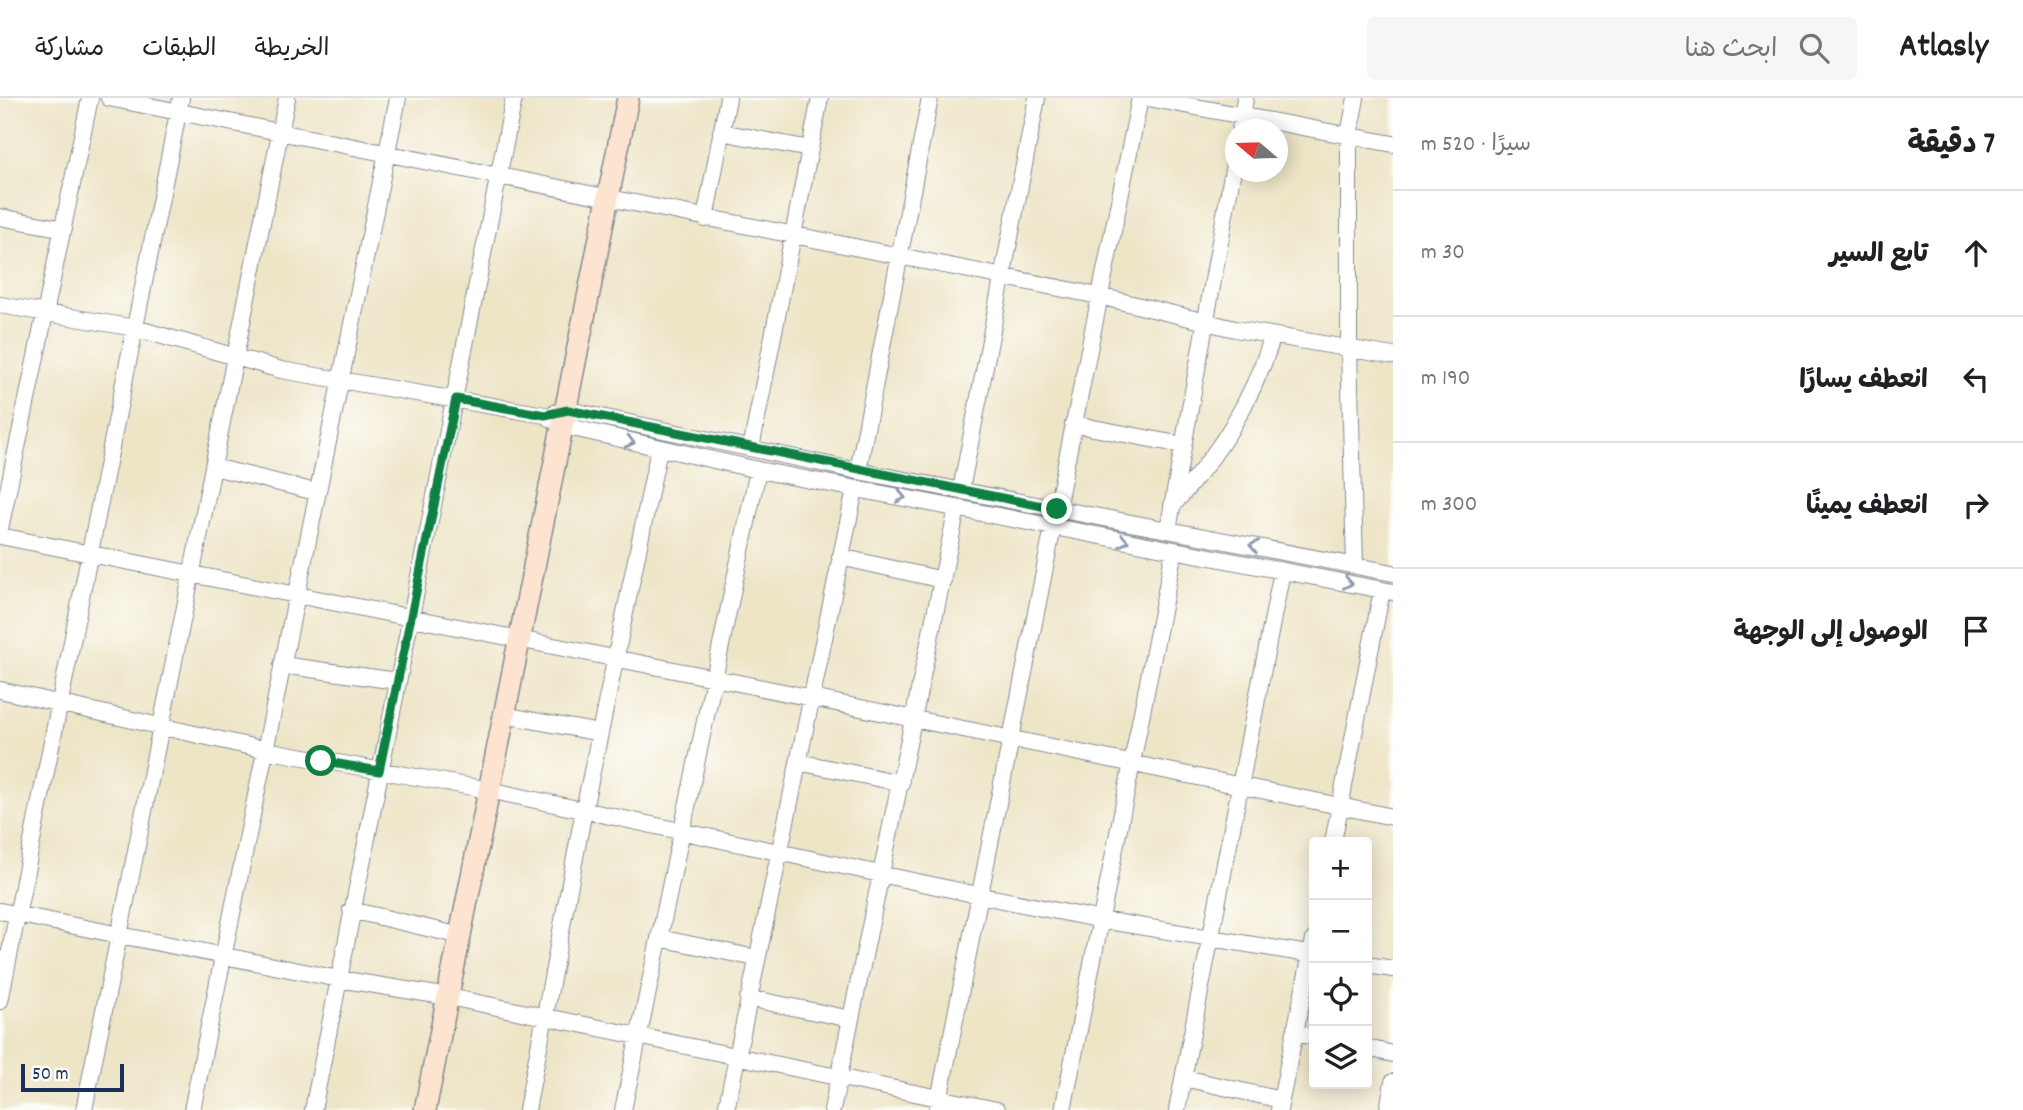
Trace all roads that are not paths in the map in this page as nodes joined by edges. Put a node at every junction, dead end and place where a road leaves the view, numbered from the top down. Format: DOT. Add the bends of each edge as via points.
graph roads {
  1 [pos="90,98"];
  2 [pos="109,98"];
  3 [pos="287,98"];
  4 [pos="398,98"];
  5 [pos="514,98"];
  6 [pos="628,98"];
  7 [pos="728,98"];
  8 [pos="820,98"];
  9 [pos="930,98"];
  10 [pos="1037,98"];
  11 [pos="1140,98"];
  12 [pos="1148,98"];
  13 [pos="1245,98"];
  14 [pos="1356,98"];
  15 [pos="179,105"];
  16 [pos="1226,119"];
  17 [pos="1242,119"];
  18 [pos="1288,128"];
  19 [pos="280,131"];
  20 [pos="721,132"];
  21 [pos="1349,135"];
  22 [pos="1393,144"];
  23 [pos="810,149"];
  24 [pos="388,153"];
  25 [pos="498,176"];
  26 [pos="1231,182"];
  27 [pos="609,199"];
  28 [pos="0,217"];
  29 [pos="705,219"];
  30 [pos="64,229"];
  31 [pos="793,236"];
  32 [pos="899,256"];
  33 [pos="1001,277"];
  34 [pos="1099,296"];
  35 [pos="0,305"];
  36 [pos="47,311"];
  37 [pos="1206,322"];
  38 [pos="135,328"];
  39 [pos="1273,336"];
  40 [pos="1349,350"];
  41 [pos="233,356"];
  42 [pos="1393,356"];
  43 [pos="340,380"];
  44 [pos="456,399"];
  45 [pos="559,417"];
  46 [pos="1073,424"];
  47 [pos="1182,445"];
  48 [pos="659,449"];
  49 [pos="751,449"];
  50 [pos="214,467"];
  51 [pos="758,470"];
  52 [pos="859,471"];
  53 [pos="855,489"];
  54 [pos="961,490"];
  55 [pos="316,492"];
  56 [pos="1172,506"];
  57 [pos="957,508"];
  58 [pos="1057,509"];
  59 [pos="1053,527"];
  60 [pos="0,529"];
  61 [pos="1168,530"];
  62 [pos="0,536"];
  63 [pos="1174,551"];
  64 [pos="92,553"];
  65 [pos="841,557"];
  66 [pos="1355,565"];
  67 [pos="1282,571"];
  68 [pos="1393,573"];
  69 [pos="193,575"];
  70 [pos="943,580"];
  71 [pos="1388,591"];
  72 [pos="295,595"];
  73 [pos="409,618"];
  74 [pos="519,640"];
  75 [pos="615,658"];
  76 [pos="282,665"];
  77 [pos="714,678"];
  78 [pos="397,681"];
  79 [pos="0,690"];
  80 [pos="810,697"];
  81 [pos="61,702"];
  82 [pos="504,715"];
  83 [pos="914,719"];
  84 [pos="162,727"];
  85 [pos="600,733"];
  86 [pos="1010,739"];
  87 [pos="265,750"];
  88 [pos="798,762"];
  89 [pos="1132,763"];
  90 [pos="379,771"];
  91 [pos="901,783"];
  92 [pos="1239,787"];
  93 [pos="489,790"];
  94 [pos="1340,807"];
  95 [pos="584,810"];
  96 [pos="1393,817"];
  97 [pos="682,831"];
  98 [pos="1334,837"];
  99 [pos="780,852"];
  100 [pos="882,874"];
  101 [pos="978,895"];
  102 [pos="351,910"];
  103 [pos="0,911"];
  104 [pos="18,915"];
  105 [pos="1102,920"];
  106 [pos="461,936"];
  107 [pos="120,937"];
  108 [pos="1211,937"];
  109 [pos="659,938"];
  110 [pos="1309,949"];
  111 [pos="223,956"];
  112 [pos="756,958"];
  113 [pos="1310,963"];
  114 [pos="1372,966"];
  115 [pos="1393,969"];
  116 [pos="339,979"];
  117 [pos="449,997"];
  118 [pos="748,998"];
  119 [pos="0,1001"];
  120 [pos="545,1018"];
  121 [pos="851,1019"];
  122 [pos="1295,1033"];
  123 [pos="1309,1036"];
  124 [pos="639,1038"];
  125 [pos="1372,1049"];
  126 [pos="1393,1054"];
  127 [pos="736,1058"];
  128 [pos="1184,1078"];
  129 [pos="838,1079"];
  130 [pos="1393,1082"];
  131 [pos="938,1104"];
  132 [pos="1280,1105"];
  133 [pos="84,1110"];
  134 [pos="192,1110"];
  135 [pos="313,1110"];
  136 [pos="425,1110"];
  137 [pos="527,1110"];
  138 [pos="623,1110"];
  139 [pos="726,1110"];
  140 [pos="832,1110"];
  141 [pos="997,1110"];
  142 [pos="1063,1110"];
  143 [pos="1177,1110"];
  144 [pos="1388,1110"];
  1 -- 30 [label="street"];
  2 -- 15 [label="street"];
  3 -- 19 [label="street"];
  4 -- 24 [label="street"];
  5 -- 25 [label="street"];
  6 -- 27 [label="street"];
  7 -- 20 [label="street"];
  8 -- 23 [label="street"];
  9 -- 32 [label="street"];
  10 -- 33 [label="street"];
  11 -- 34 [label="street"];
  12 -- 16 [label="street"];
  13 -- 17 [label="street"];
  14 -- 21 [label="street"];
  15 -- 19 [label="street"];
  15 -- 38 [label="street"];
  18 -- 21 [label="street"];
  19 -- 24 [label="street"];
  19 -- 41 [label="street"];
  20 -- 23 [label="street"];
  20 -- 29 [label="street"];
  21 -- 22 [label="street"];
  21 -- 40 [label="street"];
  23 -- 31 [label="street"];
  24 -- 25 [label="street"];
  24 -- 43 [label="street"];
  25 -- 27 [label="street"];
  25 -- 44 [label="street"];
  26 -- 37 [label="street"];
  27 -- 29 [label="street"];
  27 -- 45 [label="street"];
  28 -- 30 [label="street"];
  29 -- 31 [label="street"];
  30 -- 36 [label="street"];
  31 -- 32 [label="street"];
  31 -- 49 [label="street"];
  32 -- 33 [label="street"];
  32 -- 52 [label="street"];
  33 -- 34 [label="street"];
  33 -- 54 [label="street"];
  34 -- 37 [label="street"];
  34 -- 46 [label="street"];
  35 -- 36 [label="street"];
  36 -- 38 [label="street"];
  36 -- 60 [label="street"];
  37 -- 39 [label="street"];
  37 -- 47 [label="street"];
  38 -- 41 [label="street"];
  38 -- 64 [label="street"];
  39 -- 40 [label="street"];
  39 -- 56 [label="street" via="1243,412 1208,465"];
  40 -- 42 [label="street"];
  40 -- 66 [label="street"];
  41 -- 43 [label="street"];
  41 -- 50 [label="street"];
  43 -- 44 [label="street"];
  43 -- 55 [label="street"];
  44 -- 45 [label="street"];
  44 -- 73 [label="street"];
  45 -- 48 [label="street, one-way"];
  45 -- 49 [label="street"];
  45 -- 74 [label="street"];
  46 -- 47 [label="street"];
  46 -- 58 [label="street"];
  47 -- 56 [label="street"];
  48 -- 51 [label="street"];
  48 -- 75 [label="street"];
  49 -- 52 [label="street"];
  50 -- 55 [label="street"];
  50 -- 69 [label="street"];
  51 -- 53 [label="street"];
  51 -- 77 [label="street"];
  52 -- 54 [label="street"];
  53 -- 57 [label="street, one-way"];
  53 -- 65 [label="street"];
  54 -- 58 [label="street"];
  55 -- 72 [label="street"];
  56 -- 61 [label="street"];
  57 -- 59 [label="street"];
  57 -- 70 [label="street"];
  58 -- 61 [label="street"];
  59 -- 63 [label="street, one-way"];
  59 -- 86 [label="street"];
  66 -- 61 [label="street, one-way"];
  62 -- 64 [label="street"];
  63 -- 67 [label="street"];
  63 -- 89 [label="street"];
  64 -- 69 [label="street"];
  64 -- 81 [label="street"];
  65 -- 70 [label="street"];
  65 -- 80 [label="street"];
  66 -- 68 [label="street"];
  67 -- 71 [label="street, one-way"];
  67 -- 92 [label="street"];
  69 -- 72 [label="street"];
  69 -- 84 [label="street"];
  70 -- 83 [label="street"];
  71 -- 94 [label="street"];
  72 -- 73 [label="street"];
  72 -- 76 [label="street"];
  73 -- 74 [label="street"];
  73 -- 78 [label="street"];
  74 -- 75 [label="street"];
  74 -- 82 [label="street"];
  75 -- 77 [label="street"];
  75 -- 85 [label="street"];
  76 -- 78 [label="street"];
  76 -- 87 [label="street"];
  77 -- 80 [label="street"];
  77 -- 97 [label="street"];
  78 -- 90 [label="street"];
  79 -- 81 [label="street"];
  80 -- 83 [label="street"];
  80 -- 88 [label="street"];
  81 -- 84 [label="street"];
  81 -- 104 [label="street"];
  82 -- 85 [label="street"];
  82 -- 93 [label="street"];
  83 -- 86 [label="street"];
  83 -- 91 [label="street"];
  84 -- 87 [label="street"];
  84 -- 107 [label="street"];
  85 -- 95 [label="street"];
  86 -- 89 [label="street"];
  86 -- 101 [label="street"];
  87 -- 90 [label="street"];
  87 -- 111 [label="street"];
  88 -- 91 [label="street"];
  88 -- 99 [label="street"];
  89 -- 92 [label="street"];
  89 -- 105 [label="street"];
  90 -- 93 [label="street"];
  90 -- 102 [label="street"];
  91 -- 100 [label="street"];
  92 -- 94 [label="street"];
  92 -- 108 [label="street"];
  93 -- 95 [label="street"];
  93 -- 106 [label="street"];
  94 -- 96 [label="street"];
  94 -- 98 [label="street"];
  95 -- 97 [label="street"];
  95 -- 120 [label="street"];
  97 -- 99 [label="street"];
  97 -- 109 [label="street"];
  99 -- 100 [label="street"];
  99 -- 112 [label="street"];
  100 -- 101 [label="street"];
  100 -- 121 [label="street"];
  101 -- 105 [label="street"];
  101 -- 131 [label="street"];
  102 -- 106 [label="street"];
  102 -- 116 [label="street"];
  103 -- 104 [label="street"];
  104 -- 107 [label="street"];
  104 -- 119 [label="street"];
  105 -- 108 [label="street"];
  105 -- 142 [label="street"];
  106 -- 117 [label="street"];
  107 -- 111 [label="street"];
  107 -- 133 [label="street"];
  108 -- 110 [label="street"];
  108 -- 128 [label="street"];
  109 -- 112 [label="street"];
  109 -- 124 [label="street"];
  111 -- 116 [label="street"];
  111 -- 134 [label="street"];
  112 -- 118 [label="street"];
  113 -- 122 [label="street"];
  114 -- 115 [label="street"];
  116 -- 117 [label="street"];
  116 -- 135 [label="street"];
  117 -- 120 [label="street"];
  117 -- 136 [label="street"];
  118 -- 121 [label="street"];
  118 -- 127 [label="street"];
  120 -- 124 [label="street"];
  120 -- 137 [label="street"];
  121 -- 129 [label="street"];
  122 -- 123 [label="street"];
  122 -- 132 [label="street"];
  124 -- 127 [label="street"];
  124 -- 138 [label="street"];
  125 -- 126 [label="street"];
  127 -- 129 [label="street"];
  127 -- 139 [label="street"];
  128 -- 132 [label="street"];
  128 -- 143 [label="street"];
  129 -- 131 [label="street"];
  129 -- 140 [label="street"];
  130 -- 144 [label="street"];
  131 -- 141 [label="street"];
}
